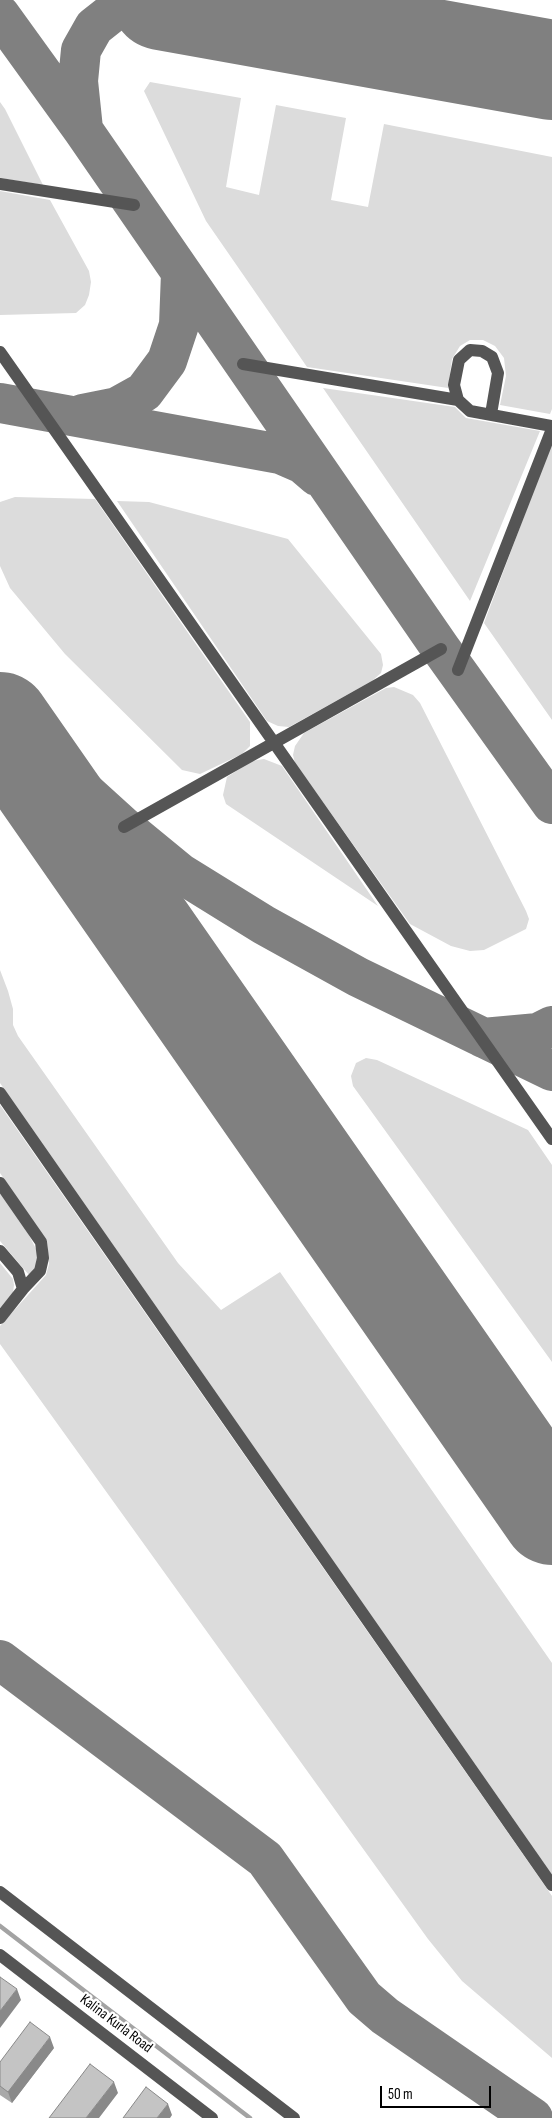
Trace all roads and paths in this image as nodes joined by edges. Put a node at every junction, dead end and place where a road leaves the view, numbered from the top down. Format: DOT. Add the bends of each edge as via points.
graph roads {
  1 [pos="0,184"];
  2 [pos="134,205"];
  3 [pos="0,352"];
  4 [pos="243,364"];
  5 [pos="458,400"];
  6 [pos="490,414"];
  7 [pos="552,427"];
  8 [pos="441,649"];
  9 [pos="458,670"];
  10 [pos="274,743"];
  11 [pos="124,828"];
  12 [pos="0,1093"];
  13 [pos="552,1138"];
  14 [pos="0,1183"];
  15 [pos="0,1251"];
  16 [pos="23,1289"];
  17 [pos="0,1318"];
  18 [pos="552,1885"];
  19 [pos="0,1892"];
  20 [pos="0,1955"];
  21 [pos="212,2118"];
  22 [pos="294,2118"];
  1 -- 2 [label="street"];
  3 -- 10 [label="street"];
  4 -- 5 [label="street"];
  5 -- 6 [label="street" via="470,411"];
  5 -- 6 [label="street" via="454,384 459,360 470,350 482,351 492,357 498,373"];
  6 -- 7 [label="street"];
  7 -- 9 [label="street"];
  8 -- 10 [label="street"];
  10 -- 11 [label="street"];
  10 -- 13 [label="street"];
  12 -- 18 [label="street"];
  14 -- 16 [label="street" via="41,1242 43,1258 40,1272"];
  15 -- 16 [label="street" via="18,1272"];
  16 -- 17 [label="street"];
  19 -- 22 [label="street"];
  20 -- 21 [label="street, Kalina Kurla Road"];
}
